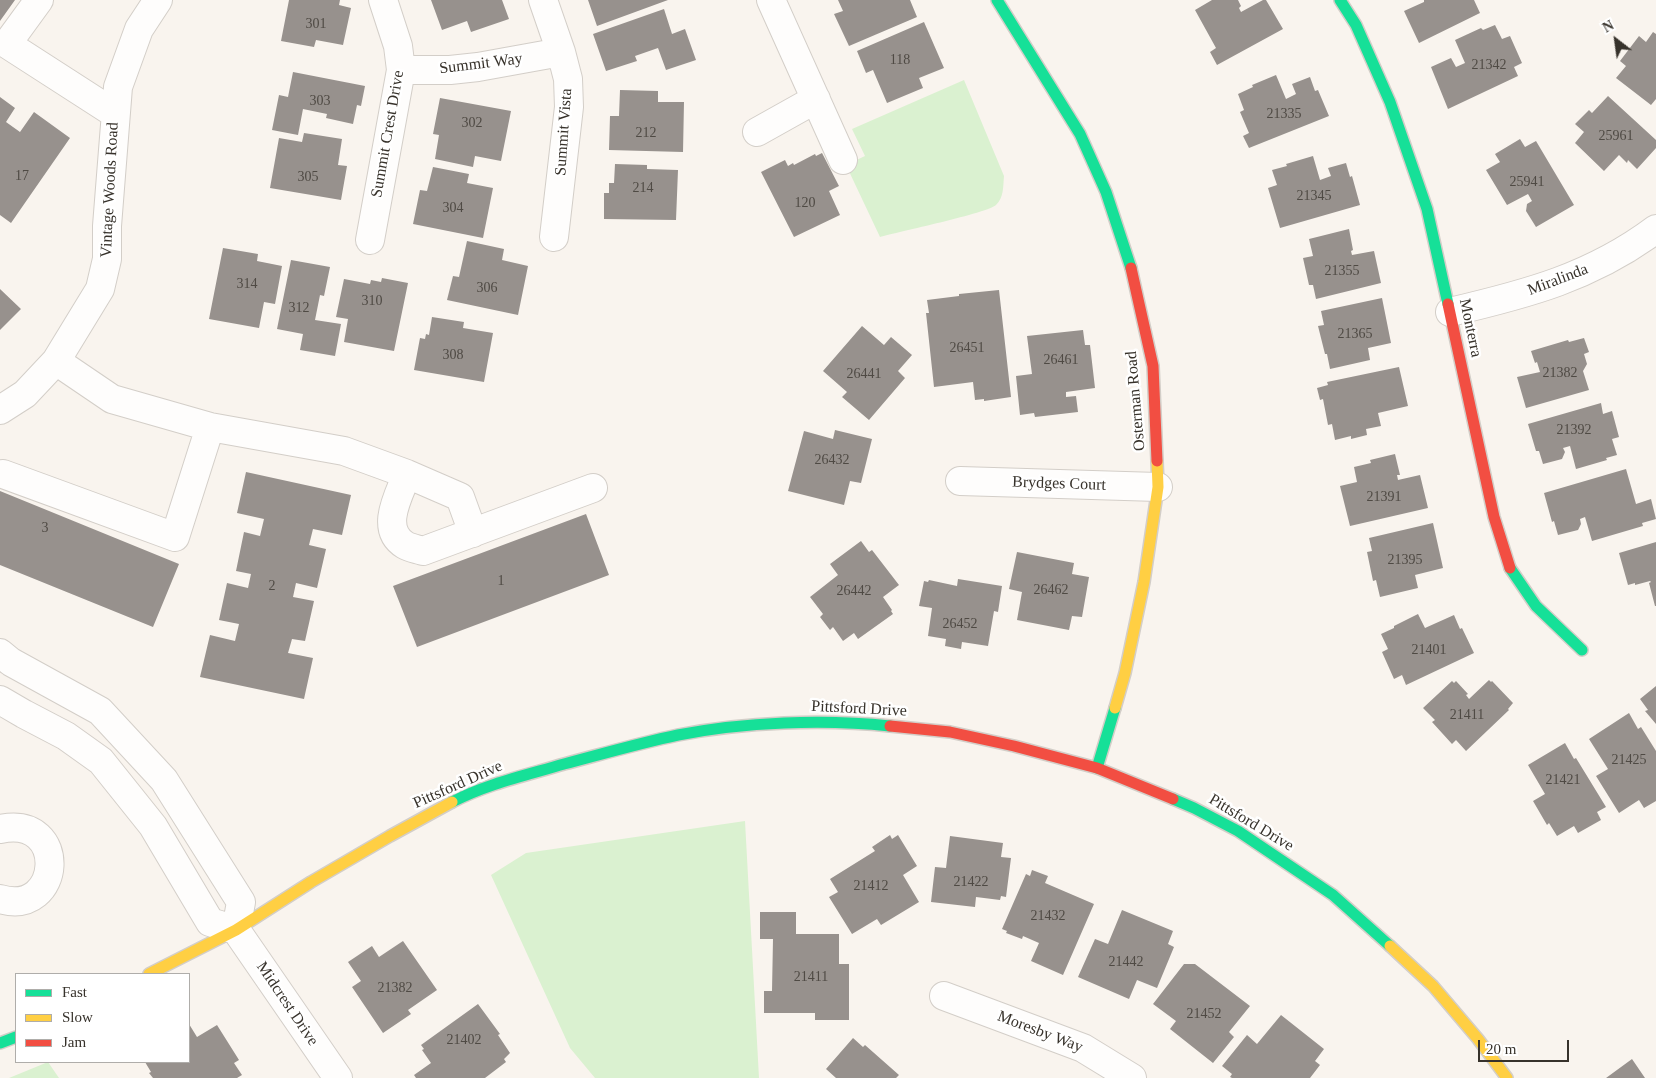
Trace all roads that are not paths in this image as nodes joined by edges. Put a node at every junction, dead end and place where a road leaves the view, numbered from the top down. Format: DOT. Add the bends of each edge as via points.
graph roads {
  1 [pos="39,0"];
  2 [pos="158,0"];
  3 [pos="383,0"];
  4 [pos="543,0"];
  5 [pos="771,0"];
  6 [pos="997,0"];
  7 [pos="1340,0"];
  8 [pos="561,52"];
  9 [pos="401,70"];
  10 [pos="816,100"];
  11 [pos="114,113"];
  12 [pos="757,132"];
  13 [pos="843,160"];
  14 [pos="1656,229"];
  15 [pos="554,237"];
  16 [pos="370,240"];
  17 [pos="1450,312"];
  18 [pos="56,361"];
  19 [pos="0,410"];
  20 [pos="210,426"];
  21 [pos="3,474"];
  22 [pos="407,474"];
  23 [pos="960,481"];
  24 [pos="1158,487"];
  25 [pos="593,488"];
  26 [pos="473,533"];
  27 [pos="1582,650"];
  28 [pos="0,653"];
  29 [pos="0,700"];
  30 [pos="1097,768"];
  31 [pos="0,829"];
  32 [pos="0,899"];
  33 [pos="236,930"];
  34 [pos="151,973"];
  35 [pos="944,996"];
  36 [pos="15,1037"];
  37 [pos="0,1043"];
  38 [pos="338,1078"];
  39 [pos="1132,1078"];
  40 [pos="1507,1078"];
  1 -- 11 [label="street" via="7,44"];
  2 -- 11 [label="street, Vintage Woods Road" via="140,29 126,64"];
  3 -- 9 [label="street, Summit Crest Drive" via="398,46"];
  4 -- 8 [label="street, Summit Vista"];
  5 -- 10 [label="street"];
  6 -- 24 [label="street, Osterman Road" via="1080,134 1106,192 1134,273 1153,366"];
  7 -- 17 [label="street, Monterra" via="1356,25 1390,102 1427,209"];
  8 -- 9 [label="street, Summit Way" via="478,67"];
  8 -- 15 [label="street, Summit Vista" via="568,80 569,107"];
  9 -- 16 [label="street, Summit Crest Drive"];
  10 -- 12 [label="street"];
  10 -- 13 [label="street"];
  11 -- 18 [label="street, Vintage Woods Road" via="107,259 100,289"];
  14 -- 17 [label="street, Miralinda" via="1604,262 1563,281"];
  17 -- 27 [label="street, Monterra" via="1494,517 1508,564 1536,606"];
  18 -- 19 [label="street, Vintage Woods Road" via="25,394"];
  18 -- 20 [label="street" via="112,399"];
  20 -- 21 [label="street" via="175,537"];
  20 -- 22 [label="street" via="344,451"];
  22 -- 26 [label="street" via="460,497"];
  22 -- 26 [label="street" via="393,510 392,524 398,540 406,546 423,550"];
  23 -- 24 [label="street, Brydges Court"];
  24 -- 30 [label="street, Osterman Road" via="1142,591 1124,673"];
  25 -- 26 [label="street"];
  28 -- 33 [label="street" via="100,711 164,780 241,902"];
  29 -- 33 [label="street" via="66,736 101,761 153,826 210,922"];
  30 -- 33 [label="street, Pittsford Drive" via="950,732 880,724 807,722 679,735 547,768 457,800 382,840"];
  30 -- 40 [label="street, Pittsford Drive" via="1194,808 1238,831 1333,895 1433,986"];
  31 -- 32 [label="street" via="24,828 36,834 49,854 50,867 41,889 31,897 20,901"];
  33 -- 34 [label="street, Pittsford Drive"];
  33 -- 38 [label="street, Midcrest Drive"];
  35 -- 39 [label="street, Moresby Way" via="1083,1048"];
  36 -- 37 [label="street"];
}
